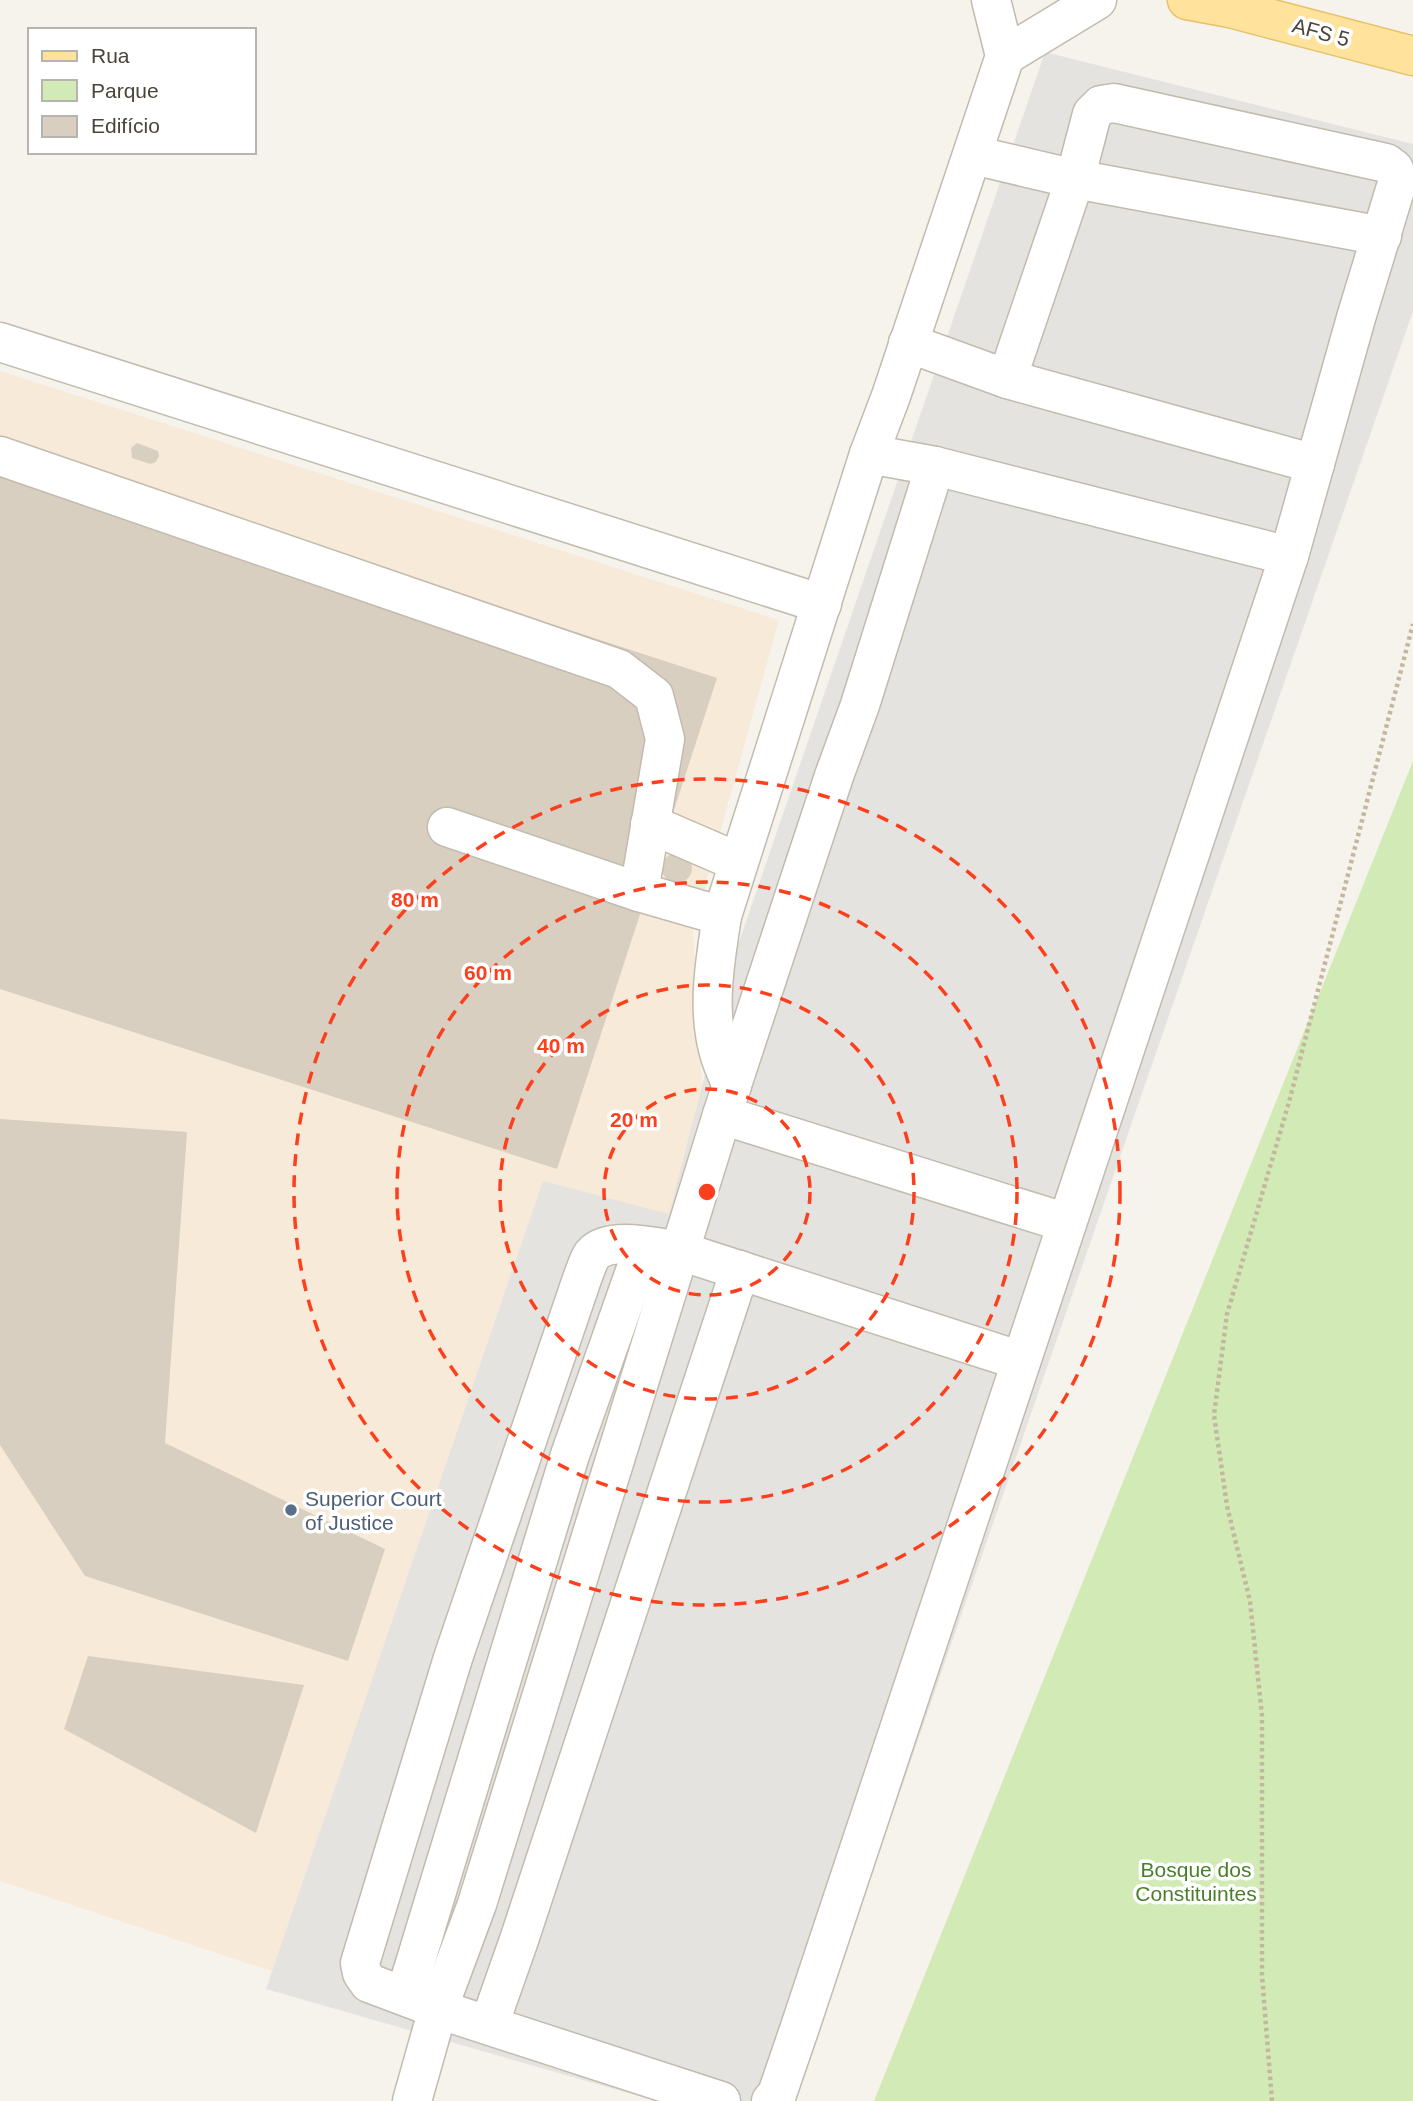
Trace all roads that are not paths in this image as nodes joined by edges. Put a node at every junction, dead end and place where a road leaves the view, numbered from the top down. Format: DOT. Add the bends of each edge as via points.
graph roads {
  1 [pos="991,0"];
  2 [pos="1097,0"];
  3 [pos="1187,0"];
  4 [pos="1236,4"];
  5 [pos="1005,56"];
  6 [pos="1413,56"];
  7 [pos="973,155"];
  8 [pos="1075,178"];
  9 [pos="1382,236"];
  10 [pos="0,342"];
  11 [pos="908,343"];
  12 [pos="1007,379"];
  13 [pos="869,454"];
  14 [pos="0,456"];
  15 [pos="1315,464"];
  16 [pos="935,466"];
  17 [pos="1289,556"];
  18 [pos="822,604"];
  19 [pos="650,824"];
  20 [pos="447,827"];
  21 [pos="738,862"];
  22 [pos="639,892"];
  23 [pos="722,916"];
  24 [pos="727,1101"];
  25 [pos="1067,1223"];
  26 [pos="662,1248"];
  27 [pos="740,1270"];
  28 [pos="1021,1361"];
  29 [pos="421,2003"];
  30 [pos="489,2025"];
  31 [pos="412,2101"];
  32 [pos="721,2101"];
  33 [pos="771,2101"];
  1 -- 5 [label="lane"];
  2 -- 5 [label="lane"];
  3 -- 4 [label="main road, AFS 5"];
  4 -- 6 [label="main road, AFS 5"];
  5 -- 7 [label="lane"];
  7 -- 8 [label="lane"];
  7 -- 11 [label="lane"];
  8 -- 9 [label="lane"];
  8 -- 9 [label="lane" via="1092,114 1101,105 1114,103 1386,163 1398,180"];
  8 -- 12 [label="lane"];
  9 -- 15 [label="lane"];
  10 -- 18 [label="lane"];
  11 -- 12 [label="lane"];
  11 -- 13 [label="lane"];
  12 -- 15 [label="lane"];
  13 -- 16 [label="lane"];
  13 -- 18 [label="lane"];
  14 -- 19 [label="lane" via="619,669 654,696 665,739"];
  15 -- 17 [label="lane"];
  16 -- 17 [label="lane"];
  16 -- 24 [label="lane"];
  17 -- 25 [label="lane"];
  18 -- 21 [label="lane"];
  19 -- 21 [label="lane"];
  19 -- 22 [label="lane"];
  20 -- 22 [label="lane"];
  21 -- 23 [label="lane"];
  22 -- 23 [label="lane"];
  23 -- 24 [label="lane" via="713,972 713,1018"];
  24 -- 25 [label="lane"];
  24 -- 26 [label="lane"];
  25 -- 28 [label="lane"];
  26 -- 27 [label="lane"];
  26 -- 29 [label="lane" via="477,1904"];
  26 -- 29 [label="lane" via="609,1244 592,1256 453,1658 360,1963 369,1983"];
  27 -- 28 [label="lane"];
  27 -- 30 [label="lane"];
  28 -- 33 [label="lane" via="800,2027"];
  29 -- 30 [label="lane"];
  29 -- 31 [label="lane"];
  30 -- 32 [label="lane"];
}
